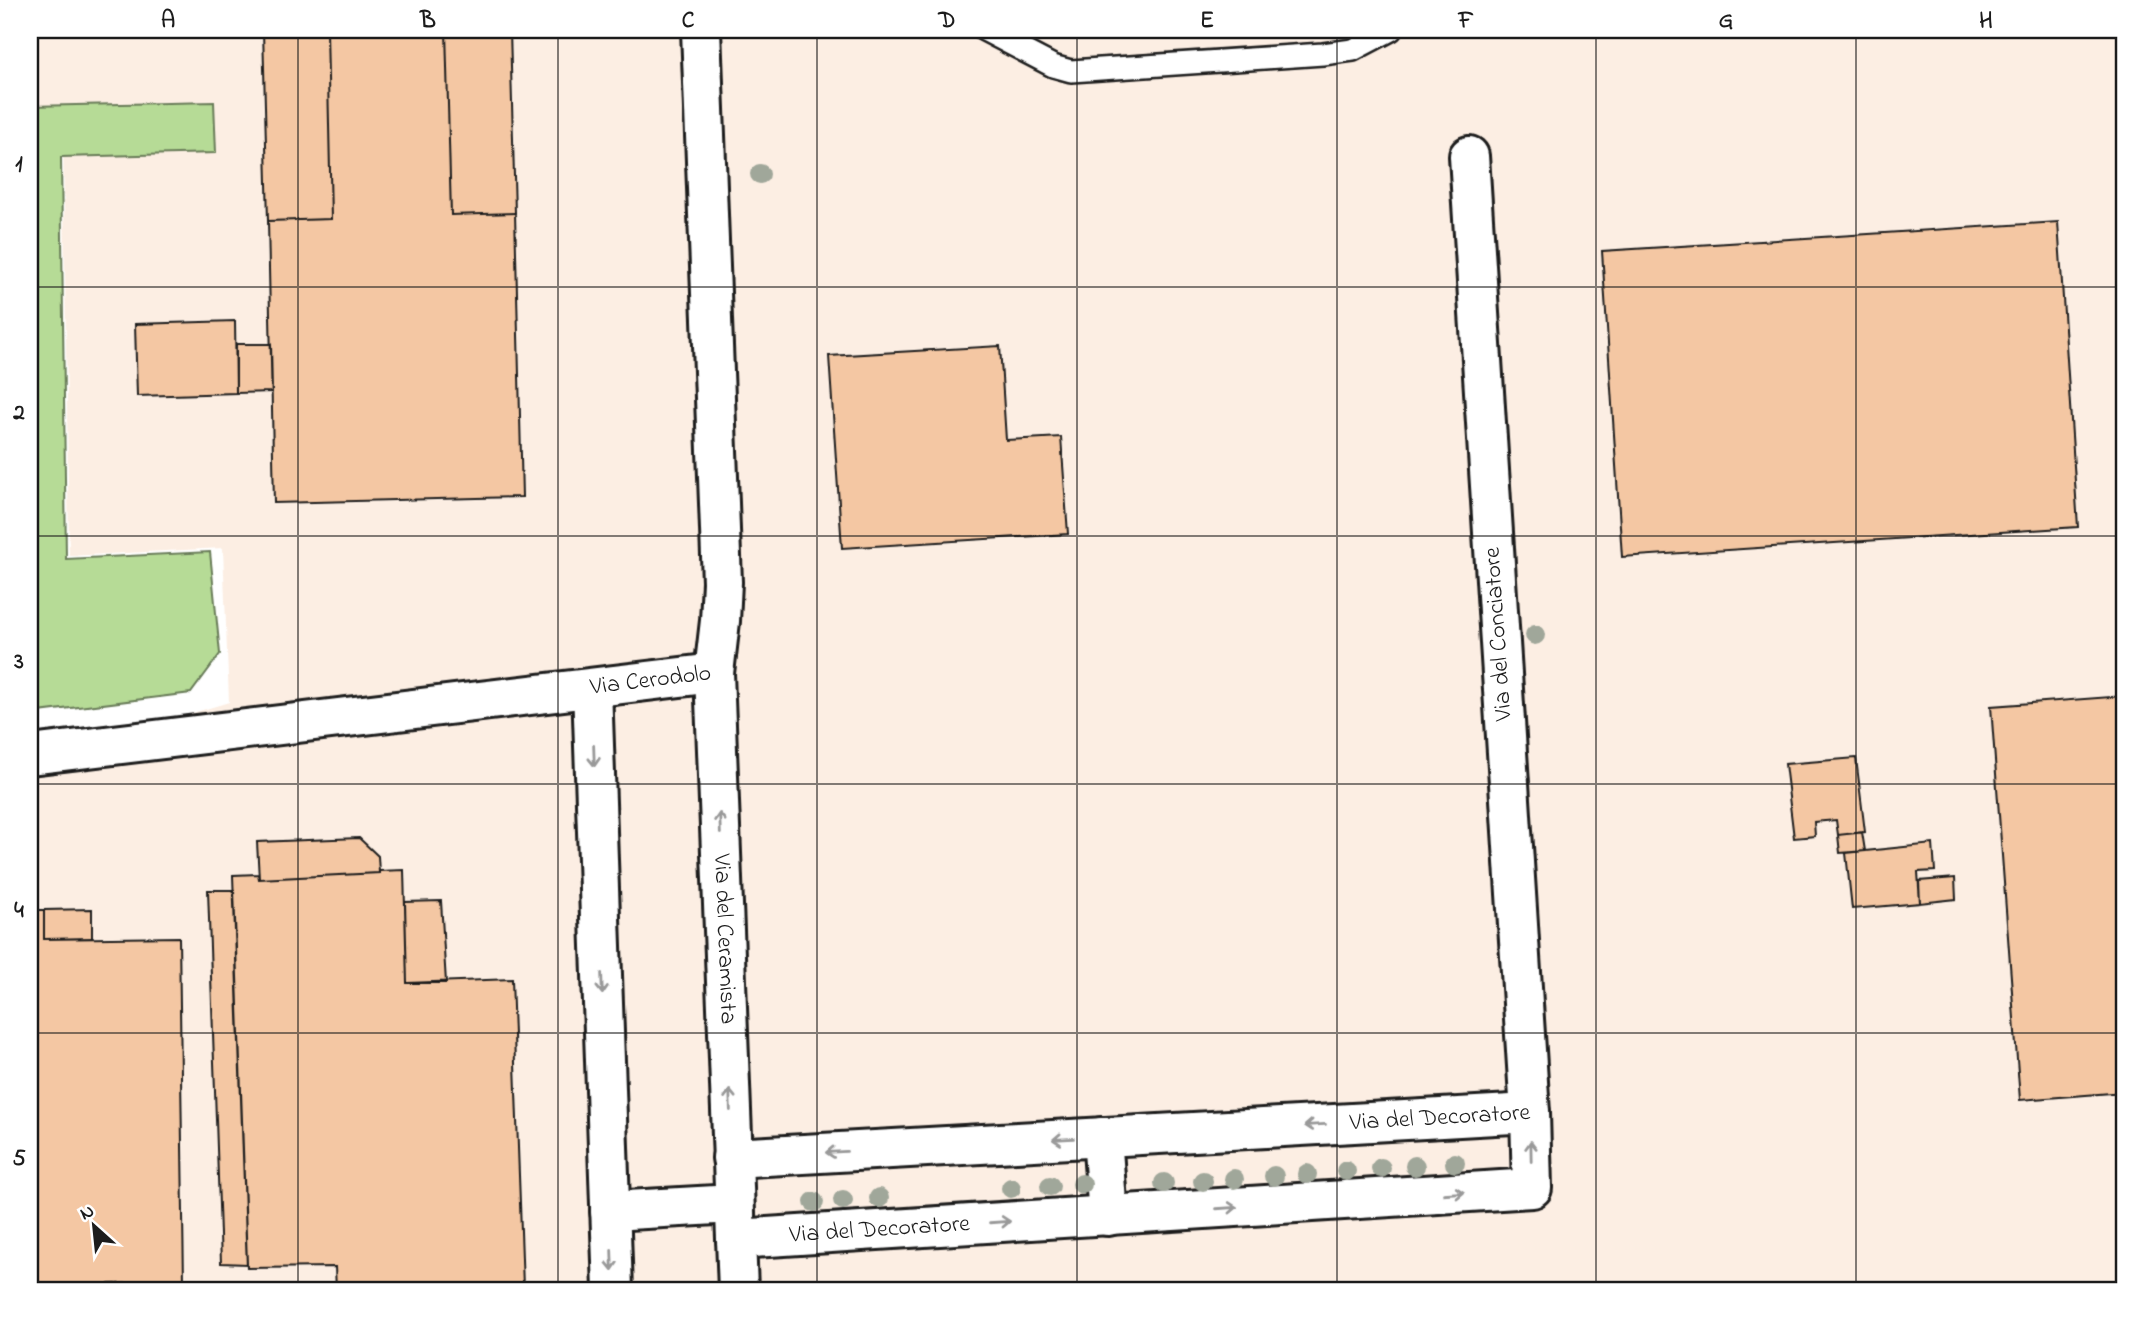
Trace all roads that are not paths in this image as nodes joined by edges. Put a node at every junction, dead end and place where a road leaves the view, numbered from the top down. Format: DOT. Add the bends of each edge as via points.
graph roads {
  1 [pos="701,30"];
  2 [pos="984,30"];
  3 [pos="1391,30"];
  4 [pos="1469,156"];
  5 [pos="714,673"];
  6 [pos="592,688"];
  7 [pos="30,755"];
  8 [pos="1530,1113"];
  9 [pos="1102,1137"];
  10 [pos="732,1158"];
  11 [pos="610,1211"];
  12 [pos="1108,1216"];
  13 [pos="735,1222"];
  14 [pos="613,1290"];
  15 [pos="738,1290"];
  1 -- 5 [label="street, Via Cerodolo" via="722,582"];
  2 -- 3 [label="lane" via="1070,71 1323,54 1353,50"];
  4 -- 8 [label="street, Via del Conciatore"];
  5 -- 6 [label="street, Via Cerodolo"];
  10 -- 5 [label="street, Via del Ceramista, one-way"];
  6 -- 7 [label="street, Via Cerodolo"];
  6 -- 11 [label="street, one-way"];
  8 -- 9 [label="street, Via del Decoratore, one-way"];
  12 -- 8 [label="street, Via del Decoratore, one-way" via="1532,1188"];
  9 -- 10 [label="street, Via del Decoratore, one-way"];
  9 -- 12 [label="street"];
  10 -- 13 [label="street, Via del Ceramista"];
  11 -- 13 [label="street"];
  11 -- 14 [label="street, one-way"];
  13 -- 12 [label="street, Via del Decoratore, one-way"];
  13 -- 15 [label="street, Via del Ceramista"];
}
